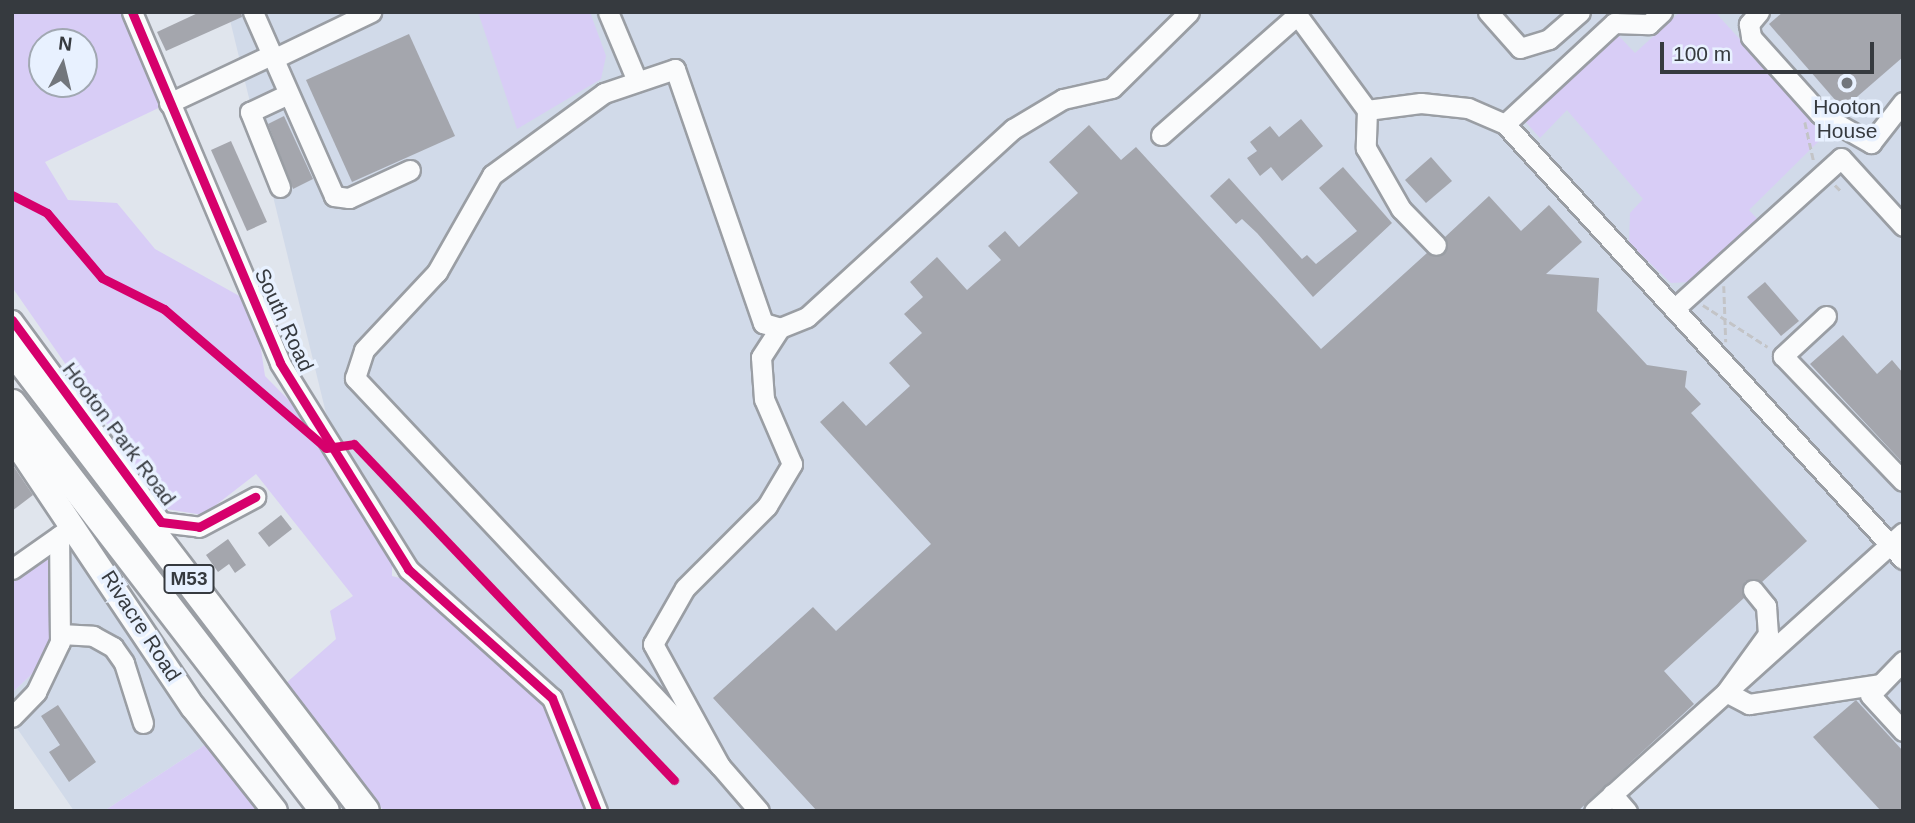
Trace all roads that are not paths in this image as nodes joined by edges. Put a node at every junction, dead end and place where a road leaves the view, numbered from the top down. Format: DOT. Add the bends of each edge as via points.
graph roads {
  1 [pos="132,12"];
  2 [pos="253,12"];
  3 [pos="371,12"];
  4 [pos="608,12"];
  5 [pos="1189,12"];
  6 [pos="1488,12"];
  7 [pos="1580,12"];
  8 [pos="1662,12"];
  9 [pos="1759,12"];
  10 [pos="1296,13"];
  11 [pos="272,57"];
  12 [pos="637,81"];
  13 [pos="288,94"];
  14 [pos="1903,102"];
  15 [pos="169,103"];
  16 [pos="1367,110"];
  17 [pos="1505,124"];
  18 [pos="1161,135"];
  19 [pos="410,170"];
  20 [pos="280,187"];
  21 [pos="1903,226"];
  22 [pos="1436,245"];
  23 [pos="1674,309"];
  24 [pos="1826,316"];
  25 [pos="12,320"];
  26 [pos="780,328"];
  27 [pos="12,349"];
  28 [pos="12,404"];
  29 [pos="12,436"];
  30 [pos="1903,481"];
  31 [pos="255,497"];
  32 [pos="67,530"];
  33 [pos="1899,546"];
  34 [pos="12,569"];
  35 [pos="1753,590"];
  36 [pos="60,634"];
  37 [pos="1903,661"];
  38 [pos="1879,684"];
  39 [pos="1726,692"];
  40 [pos="12,716"];
  41 [pos="143,723"];
  42 [pos="1903,731"];
  43 [pos="720,766"];
  44 [pos="1612,794"];
  45 [pos="275,811"];
  46 [pos="325,811"];
  47 [pos="365,811"];
  48 [pos="597,811"];
  49 [pos="759,811"];
  50 [pos="1594,811"];
  51 [pos="1627,811"];
  1 -- 15 [label="street, South Road"];
  2 -- 11 [label="street"];
  3 -- 11 [label="street"];
  4 -- 12 [label="street"];
  5 -- 26 [label="street" via="1112,88 1063,99 1013,129 807,317"];
  6 -- 7 [label="street" via="1520,48 1549,39"];
  8 -- 17 [label="street" via="1649,24 1614,23"];
  9 -- 14 [label="street" via="1749,24 1751,37 1820,114 1871,143"];
  10 -- 16 [label="street"];
  10 -- 18 [label="street"];
  11 -- 13 [label="street"];
  11 -- 15 [label="street"];
  12 -- 26 [label="street" via="675,69 763,323"];
  12 -- 43 [label="street" via="604,93 492,175 437,272 364,350 355,378"];
  13 -- 19 [label="street" via="334,196 349,198"];
  13 -- 20 [label="street" via="250,113"];
  15 -- 48 [label="street, South Road" via="280,363 378,526 408,569 552,698"];
  16 -- 17 [label="street" via="1421,103 1468,108"];
  16 -- 22 [label="street" via="1366,148 1401,209"];
  17 -- 23 [label="street"];
  21 -- 23 [label="street" via="1841,158"];
  23 -- 33 [label="street"];
  24 -- 30 [label="street" via="1783,356"];
  25 -- 31 [label="street, Hooton Park Road" via="161,522 199,527"];
  26 -- 43 [label="street" via="761,356 764,399 792,464 767,506 685,588 653,644"];
  27 -- 47 [label="highway, M53"];
  28 -- 46 [label="highway, M53"];
  29 -- 32 [label="main road, Rivacre Road"];
  32 -- 34 [label="street"];
  32 -- 36 [label="street"];
  32 -- 45 [label="main road, Rivacre Road" via="193,707"];
  33 -- 39 [label="street"];
  35 -- 39 [label="street" via="1766,606 1768,634"];
  36 -- 40 [label="street" via="36,692"];
  36 -- 41 [label="street" via="93,636 113,647 124,663"];
  37 -- 38 [label="street"];
  38 -- 39 [label="street" via="1749,704"];
  38 -- 42 [label="street" via="1870,695"];
  39 -- 44 [label="street"];
  43 -- 49 [label="street"];
  44 -- 50 [label="street"];
  44 -- 51 [label="street"];
}
